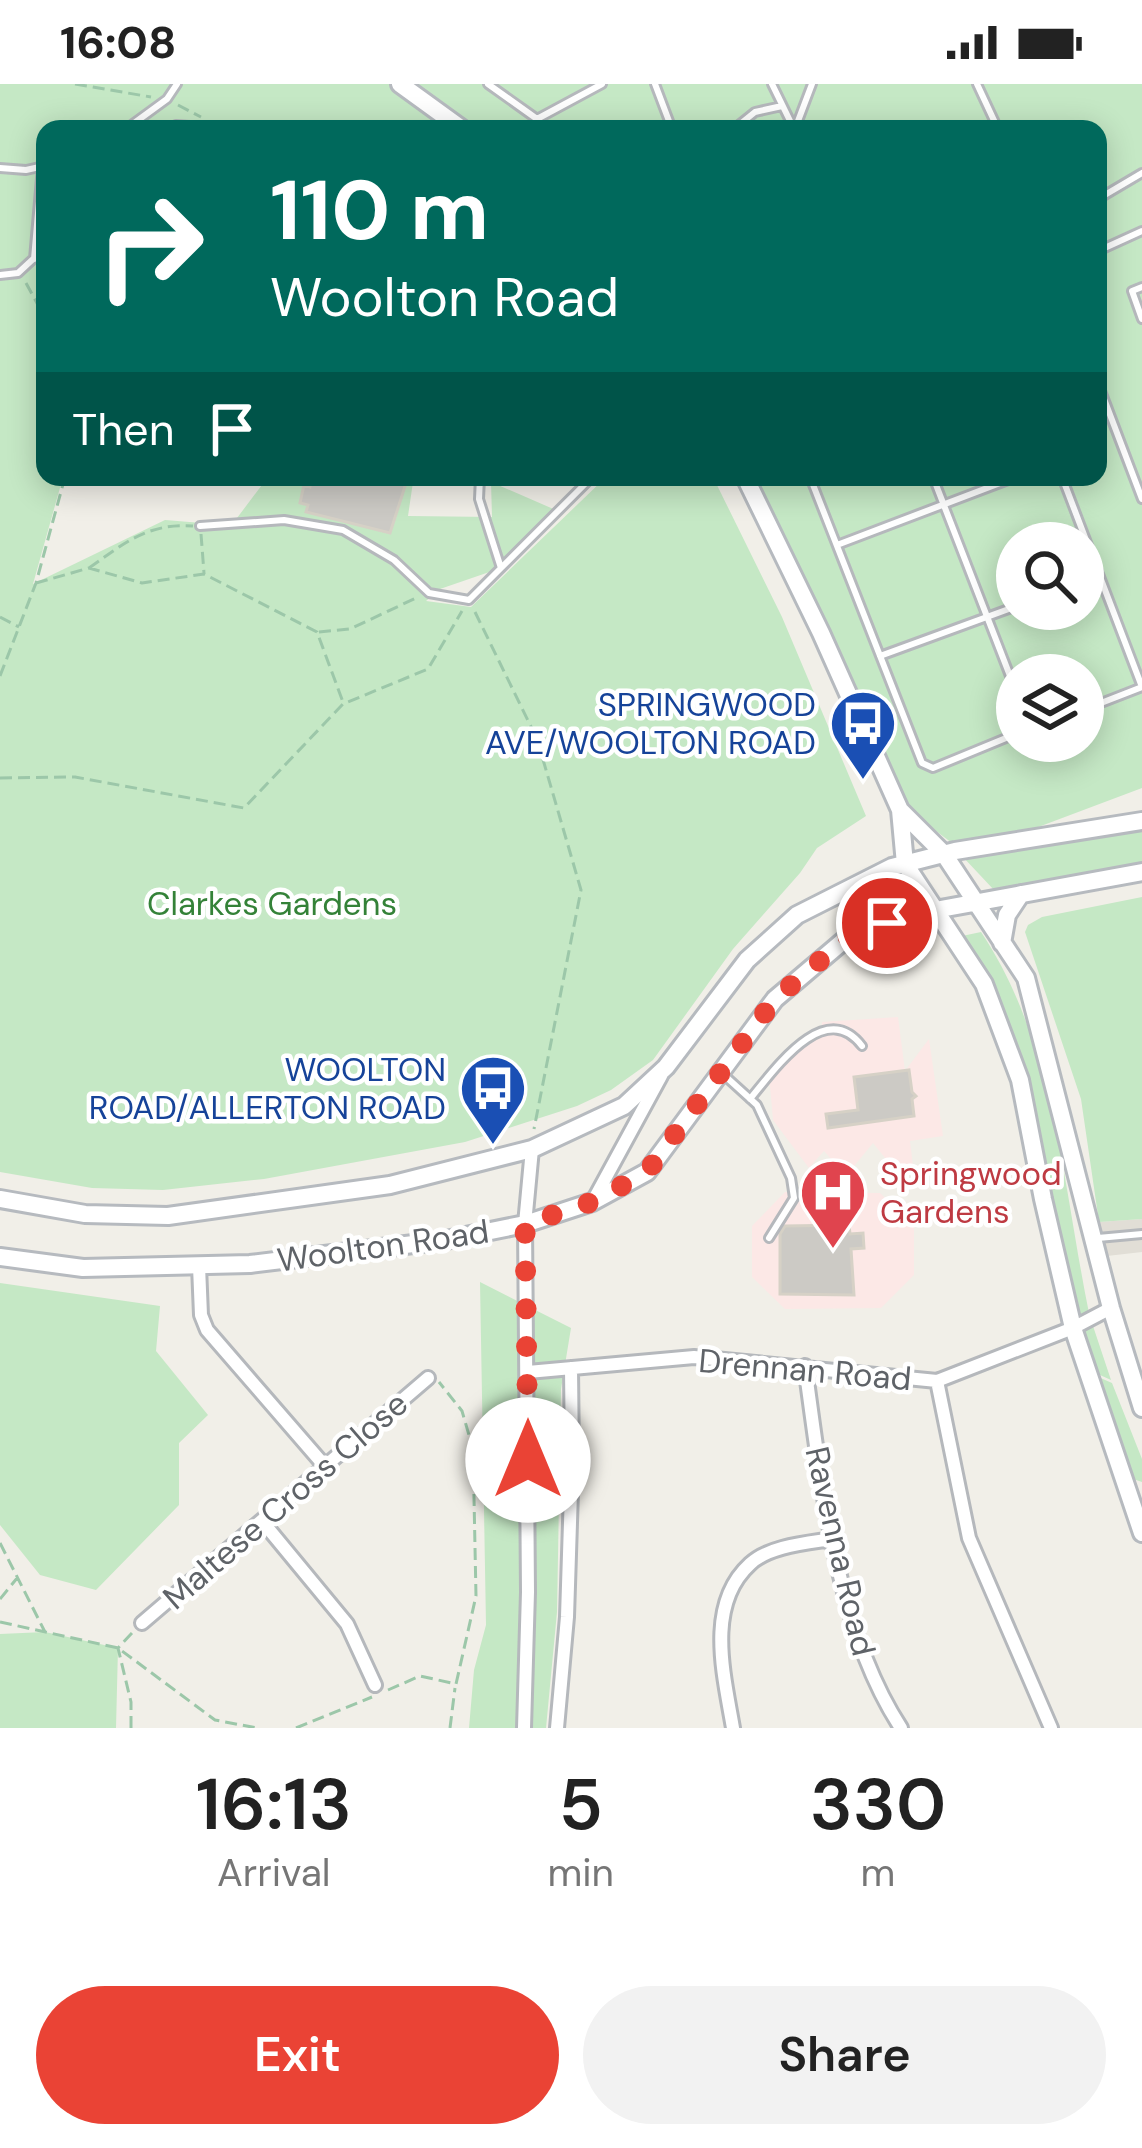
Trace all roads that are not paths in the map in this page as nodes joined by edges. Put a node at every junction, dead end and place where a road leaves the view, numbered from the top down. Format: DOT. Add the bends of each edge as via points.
graph roads {
  1 [pos="177,84"];
  2 [pos="400,84"];
  3 [pos="488,84"];
  4 [pos="602,84"];
  5 [pos="655,84"];
  6 [pos="772,84"];
  7 [pos="812,84"];
  8 [pos="977,84"];
  9 [pos="782,106"];
  10 [pos="138,120"];
  11 [pos="450,120"];
  12 [pos="669,120"];
  13 [pos="745,120"];
  14 [pos="789,120"];
  15 [pos="798,120"];
  16 [pos="994,120"];
  17 [pos="36,166"];
  18 [pos="0,168"];
  19 [pos="1142,172"];
  20 [pos="1107,193"];
  21 [pos="1142,231"];
  22 [pos="36,240"];
  23 [pos="1107,247"];
  24 [pos="34,259"];
  25 [pos="0,275"];
  26 [pos="1142,287"];
  27 [pos="1142,319"];
  28 [pos="1107,407"];
  29 [pos="480,486"];
  30 [pos="583,486"];
  31 [pos="749,486"];
  32 [pos="814,486"];
  33 [pos="936,486"];
  34 [pos="992,486"];
  35 [pos="1066,486"];
  36 [pos="1142,499"];
  37 [pos="943,504"];
  38 [pos="1080,522"];
  39 [pos="200,526"];
  40 [pos="837,545"];
  41 [pos="501,568"];
  42 [pos="1104,585"];
  43 [pos="996,614"];
  44 [pos="987,617"];
  45 [pos="1001,654"];
  46 [pos="880,656"];
  47 [pos="1142,687"];
  48 [pos="1104,702"];
  49 [pos="996,742"];
  50 [pos="900,810"];
  51 [pos="1142,821"];
  52 [pos="944,854"];
  53 [pos="905,864"];
  54 [pos="1142,872"];
  55 [pos="1021,894"];
  56 [pos="974,902"];
  57 [pos="934,910"];
  58 [pos="1002,943"];
  59 [pos="862,1046"];
  60 [pos="666,1067"];
  61 [pos="722,1072"];
  62 [pos="750,1099"];
  63 [pos="532,1149"];
  64 [pos="592,1202"];
  65 [pos="1,1203"];
  66 [pos="525,1224"];
  67 [pos="1142,1234"];
  68 [pos="769,1238"];
  69 [pos="1093,1238"];
  70 [pos="0,1257"];
  71 [pos="199,1266"];
  72 [pos="1111,1308"];
  73 [pos="1073,1328"];
  74 [pos="805,1366"];
  75 [pos="571,1368"];
  76 [pos="528,1372"];
  77 [pos="428,1378"];
  78 [pos="937,1381"];
  79 [pos="1142,1408"];
  80 [pos="323,1464"];
  81 [pos="262,1521"];
  82 [pos="1142,1533"];
  83 [pos="832,1539"];
  84 [pos="142,1623"];
  85 [pos="375,1684"];
  86 [pos="524,1728"];
  87 [pos="557,1728"];
  88 [pos="733,1728"];
  89 [pos="901,1728"];
  90 [pos="1051,1728"];
  1 -- 10 [label="lane"];
  2 -- 11 [label="main road"];
  3 -- 4 [label="lane" via="537,119"];
  5 -- 12 [label="lane"];
  6 -- 9 [label="lane"];
  7 -- 15 [label="lane"];
  8 -- 16 [label="lane"];
  9 -- 13 [label="lane"];
  9 -- 14 [label="lane"];
  17 -- 18 [label="lane"];
  19 -- 20 [label="lane"];
  21 -- 23 [label="lane"];
  22 -- 24 [label="lane"];
  24 -- 25 [label="lane"];
  26 -- 27 [label="lane" via="1132,291"];
  28 -- 36 [label="lane"];
  29 -- 41 [label="lane"];
  30 -- 41 [label="lane"];
  31 -- 50 [label="main road"];
  32 -- 40 [label="lane"];
  33 -- 37 [label="lane"];
  34 -- 37 [label="lane"];
  35 -- 38 [label="lane"];
  37 -- 40 [label="lane"];
  37 -- 44 [label="lane"];
  39 -- 41 [label="lane" via="284,520 343,530 429,592 470,600"];
  40 -- 46 [label="lane"];
  42 -- 47 [label="lane"];
  43 -- 44 [label="lane"];
  44 -- 45 [label="lane"];
  44 -- 46 [label="lane"];
  46 -- 49 [label="lane" via="926,767"];
  47 -- 48 [label="lane"];
  50 -- 52 [label="main road"];
  50 -- 53 [label="main road"];
  51 -- 52 [label="main road, Woolton Road"];
  52 -- 53 [label="main road, Woolton Road"];
  52 -- 56 [label="main road"];
  53 -- 57 [label="main road"];
  53 -- 60 [label="main road, Woolton Road" via="796,915 747,960"];
  54 -- 55 [label="main road, Woolton Road"];
  55 -- 56 [label="main road, Woolton Road"];
  55 -- 58 [label="main road"];
  56 -- 57 [label="main road, Woolton Road"];
  56 -- 58 [label="main road"];
  57 -- 61 [label="main road, Woolton Road" via="855,931 775,999"];
  57 -- 73 [label="main road" via="984,984 1020,1080"];
  58 -- 69 [label="main road" via="1025,978"];
  59 -- 62 [label="lane" via="841,1028 807,1036"];
  60 -- 63 [label="main road, Woolton Road" via="624,1106"];
  60 -- 64 [label="street"];
  61 -- 62 [label="lane"];
  61 -- 64 [label="main road, Woolton Road" via="647,1172"];
  62 -- 68 [label="lane" via="794,1198"];
  63 -- 65 [label="main road, Woolton Road" via="390,1185 168,1216"];
  63 -- 66 [label="street"];
  64 -- 66 [label="main road, Woolton Road"];
  66 -- 71 [label="main road, Woolton Road"];
  66 -- 76 [label="street"];
  67 -- 69 [label="lane"];
  69 -- 72 [label="main road"];
  70 -- 71 [label="main road, Woolton Road" via="83,1268"];
  71 -- 80 [label="street" via="207,1330"];
  72 -- 73 [label="street, Drennan Road"];
  72 -- 79 [label="main road"];
  73 -- 78 [label="street, Drennan Road"];
  73 -- 82 [label="main road"];
  74 -- 75 [label="street, Drennan Road" via="694,1357"];
  74 -- 78 [label="street, Drennan Road"];
  74 -- 83 [label="street, Ravenna Road"];
  75 -- 76 [label="street, Drennan Road"];
  75 -- 87 [label="street"];
  76 -- 86 [label="street"];
  77 -- 80 [label="street, Maltese Cross Close"];
  78 -- 90 [label="street" via="969,1538"];
  80 -- 81 [label="street, Maltese Cross Close"];
  81 -- 84 [label="street, Maltese Cross Close"];
  81 -- 85 [label="street" via="347,1624"];
  83 -- 88 [label="street" via="752,1561 724,1597"];
  83 -- 89 [label="street, Ravenna Road" via="869,1670"];
}
